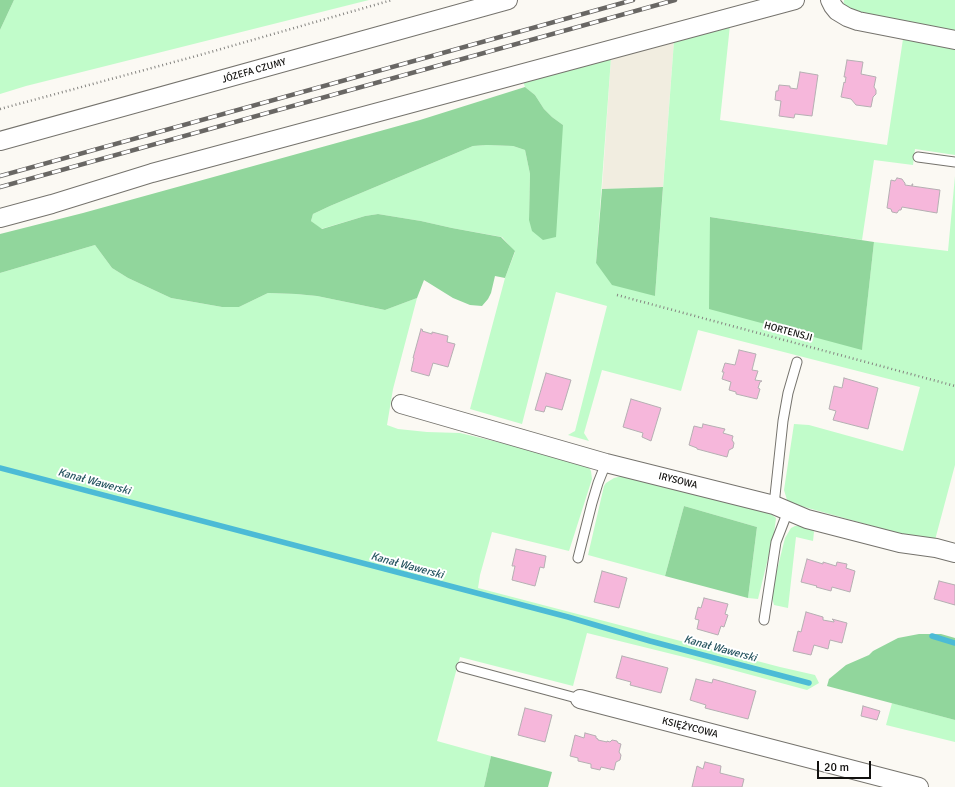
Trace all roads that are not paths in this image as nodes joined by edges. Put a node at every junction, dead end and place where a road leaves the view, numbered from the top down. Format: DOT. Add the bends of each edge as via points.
graph roads {
  1 [pos="508,0"];
  2 [pos="795,0"];
  3 [pos="830,0"];
  4 [pos="482,3"];
  5 [pos="955,40"];
  6 [pos="0,141"];
  7 [pos="918,157"];
  8 [pos="955,162"];
  9 [pos="0,218"];
  10 [pos="797,362"];
  11 [pos="401,404"];
  12 [pos="606,463"];
  13 [pos="781,508"];
  14 [pos="955,553"];
  15 [pos="578,558"];
  16 [pos="764,620"];
  17 [pos="461,667"];
  18 [pos="580,699"];
  19 [pos="919,787"];
  1 -- 4 [label="street, JÓZEFA CZUMY"];
  2 -- 9 [label="street" via="152,173"];
  3 -- 5 [label="street" via="837,11 847,18"];
  4 -- 6 [label="street, JÓZEFA CZUMY"];
  7 -- 8 [label="lane"];
  10 -- 13 [label="lane" via="784,414"];
  11 -- 12 [label="street, IRYSOWA"];
  12 -- 13 [label="street, IRYSOWA"];
  12 -- 15 [label="lane" via="592,502"];
  13 -- 14 [label="street, IRYSOWA" via="807,519 900,543"];
  13 -- 16 [label="lane"];
  17 -- 18 [label="lane, KSIĘŻYCOWA"];
  18 -- 19 [label="street, KSIĘŻYCOWA"];
}
